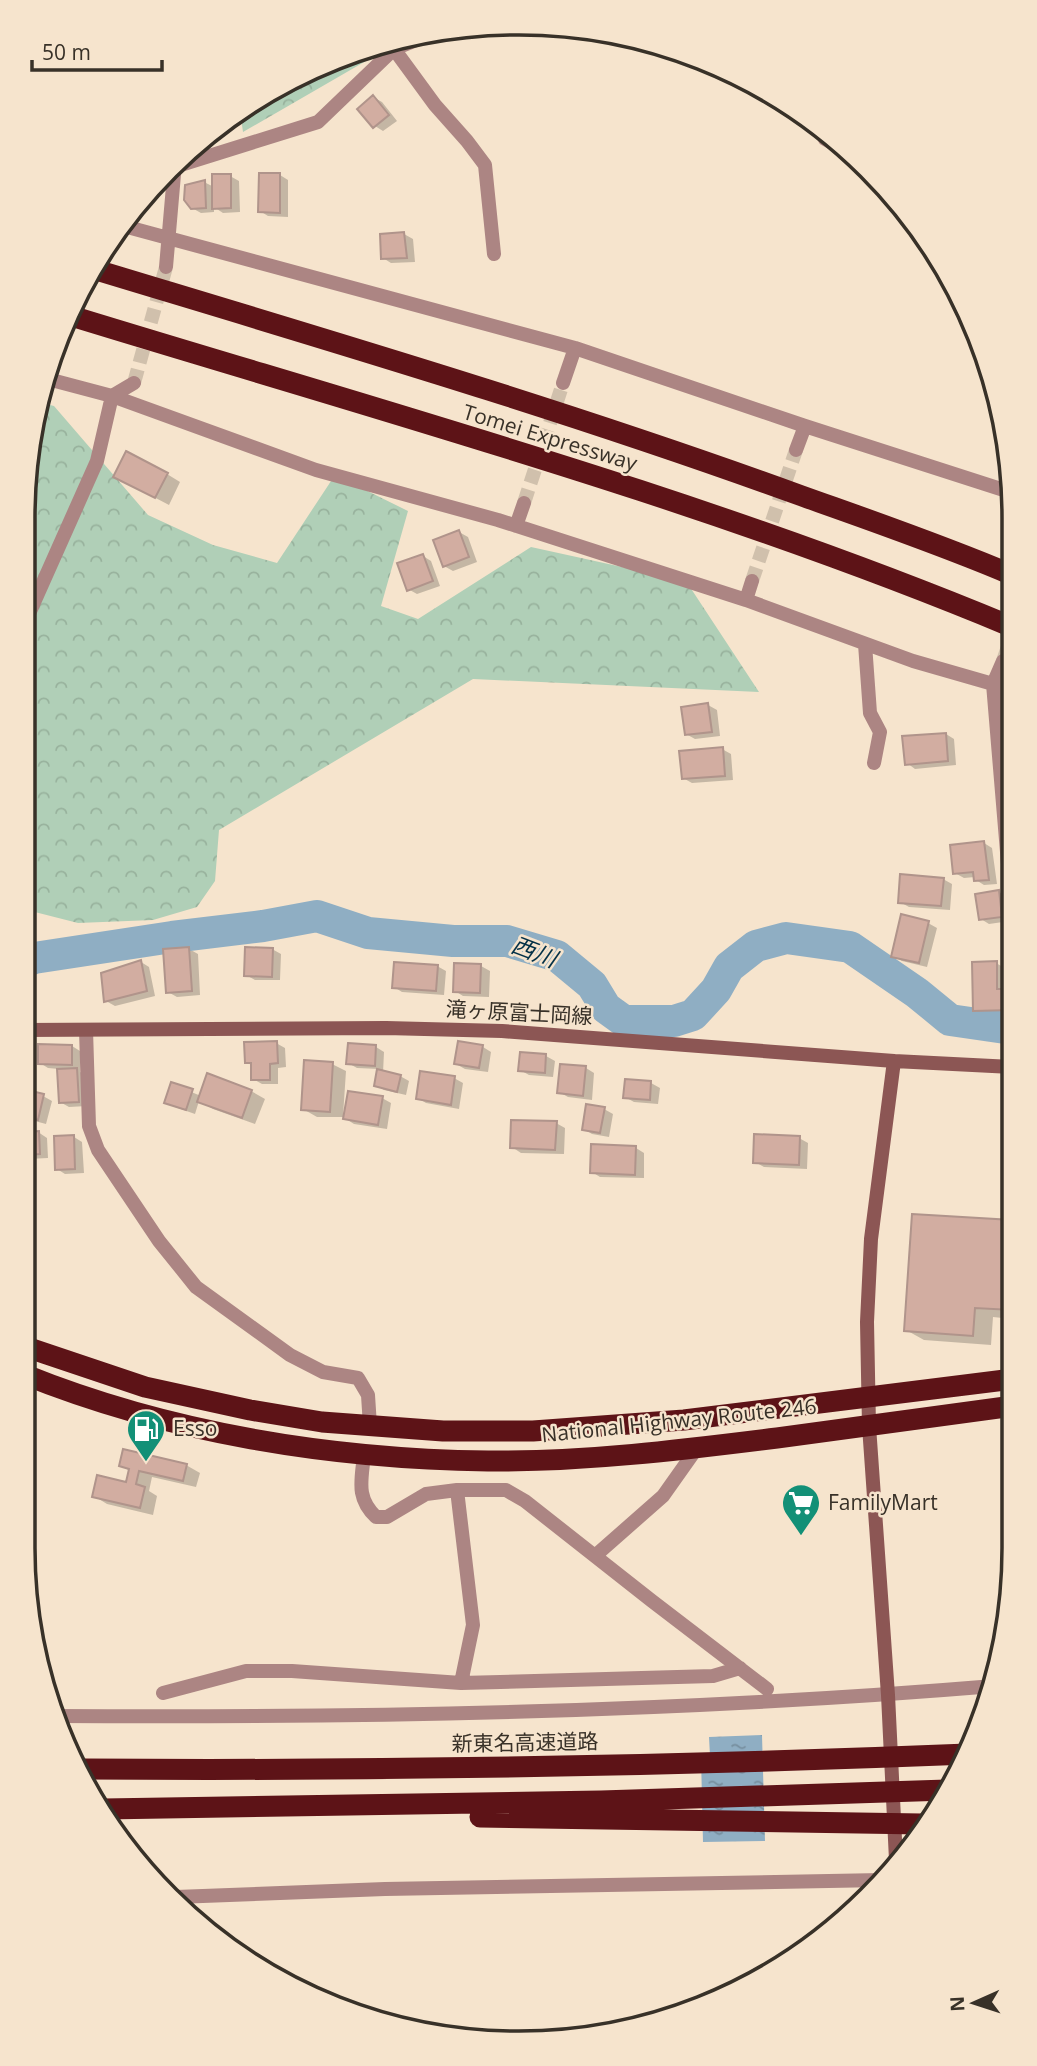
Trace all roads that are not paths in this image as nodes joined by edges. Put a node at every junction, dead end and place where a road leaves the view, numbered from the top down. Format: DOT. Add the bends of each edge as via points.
graph roads {
  1 [pos="395,51"];
  2 [pos="391,52"];
  3 [pos="196,159"];
  4 [pos="174,180"];
  5 [pos="132,228"];
  6 [pos="170,239"];
  7 [pos="494,254"];
  8 [pos="166,267"];
  9 [pos="103,272"];
  10 [pos="79,318"];
  11 [pos="575,348"];
  12 [pos="55,381"];
  13 [pos="134,383"];
  14 [pos="562,383"];
  15 [pos="112,396"];
  16 [pos="805,426"];
  17 [pos="796,450"];
  18 [pos="1001,489"];
  19 [pos="524,503"];
  20 [pos="516,526"];
  21 [pos="1002,570"];
  22 [pos="752,581"];
  23 [pos="35,600"];
  24 [pos="746,600"];
  25 [pos="1002,623"];
  26 [pos="865,644"];
  27 [pos="1002,663"];
  28 [pos="993,684"];
  29 [pos="1002,688"];
  30 [pos="874,763"];
  31 [pos="1002,792"];
  32 [pos="35,1030"];
  33 [pos="86,1030"];
  34 [pos="894,1061"];
  35 [pos="1002,1066"];
  36 [pos="35,1350"];
  37 [pos="35,1379"];
  38 [pos="1002,1380"];
  39 [pos="869,1398"];
  40 [pos="1002,1408"];
  41 [pos="370,1426"];
  42 [pos="869,1426"];
  43 [pos="697,1448"];
  44 [pos="364,1454"];
  45 [pos="457,1489"];
  46 [pos="596,1555"];
  47 [pos="740,1668"];
  48 [pos="461,1683"];
  49 [pos="981,1687"];
  50 [pos="767,1689"];
  51 [pos="163,1693"];
  52 [pos="888,1695"];
  53 [pos="66,1716"];
  54 [pos="955,1754"];
  55 [pos="89,1769"];
  56 [pos="936,1791"];
  57 [pos="112,1810"];
  58 [pos="148,1810"];
  59 [pos="915,1824"];
  60 [pos="896,1850"];
  61 [pos="867,1881"];
  62 [pos="185,1897"];
  1 -- 7 [label="street" via="485,165"];
  2 -- 3 [label="street" via="318,122"];
  4 -- 6 [label="street"];
  5 -- 6 [label="street"];
  6 -- 8 [label="street"];
  6 -- 11 [label="street"];
  9 -- 21 [label="highway, Tomei Expressway" via="571,416"];
  10 -- 25 [label="highway, Tomei Expressway" via="710,514"];
  11 -- 14 [label="street"];
  11 -- 16 [label="street"];
  12 -- 15 [label="street"];
  13 -- 15 [label="street"];
  15 -- 20 [label="street" via="316,470"];
  15 -- 23 [label="street" via="97,461"];
  16 -- 17 [label="street"];
  16 -- 18 [label="street"];
  19 -- 20 [label="street"];
  20 -- 24 [label="street"];
  22 -- 24 [label="street"];
  24 -- 26 [label="street"];
  26 -- 28 [label="street"];
  26 -- 30 [label="street" via="870,713 880,732"];
  27 -- 28 [label="street"];
  28 -- 29 [label="street"];
  28 -- 31 [label="street"];
  32 -- 33 [label="main road, 滝ヶ原富士岡線"];
  33 -- 34 [label="main road, 滝ヶ原富士岡線" via="502,1031"];
  33 -- 41 [label="street" via="89,1126 98,1150 159,1241 196,1287 290,1355 323,1372 358,1378 368,1395"];
  34 -- 35 [label="main road, 滝ヶ原富士岡線"];
  34 -- 39 [label="main road" via="872,1239"];
  36 -- 41 [label="highway, National Highway Route 246" via="145,1387 250,1410"];
  37 -- 44 [label="highway, National Highway Route 246" via="160,1418 267,1442"];
  38 -- 39 [label="highway, National Highway Route 246"];
  39 -- 41 [label="highway, National Highway Route 246" via="684,1420 533,1431"];
  39 -- 42 [label="main road"];
  40 -- 42 [label="highway, National Highway Route 246"];
  42 -- 43 [label="highway, National Highway Route 246"];
  42 -- 52 [label="main road"];
  43 -- 44 [label="highway, National Highway Route 246" via="489,1461"];
  43 -- 46 [label="street" via="663,1496"];
  44 -- 45 [label="street" via="361,1496 376,1517 387,1517 426,1494"];
  45 -- 46 [label="street" via="506,1490"];
  45 -- 48 [label="street" via="473,1625"];
  46 -- 47 [label="street"];
  47 -- 48 [label="street" via="713,1676"];
  47 -- 50 [label="street"];
  48 -- 51 [label="street" via="246,1671"];
  49 -- 52 [label="street"];
  52 -- 53 [label="street" via="528,1713"];
  52 -- 60 [label="main road"];
  54 -- 55 [label="highway, 新東名高速道路, bridge" via="594,1767"];
  56 -- 58 [label="highway, bridge"];
  57 -- 58 [label="highway, bridge"];
  58 -- 59 [label="highway, bridge"];
  61 -- 62 [label="street"];
}
